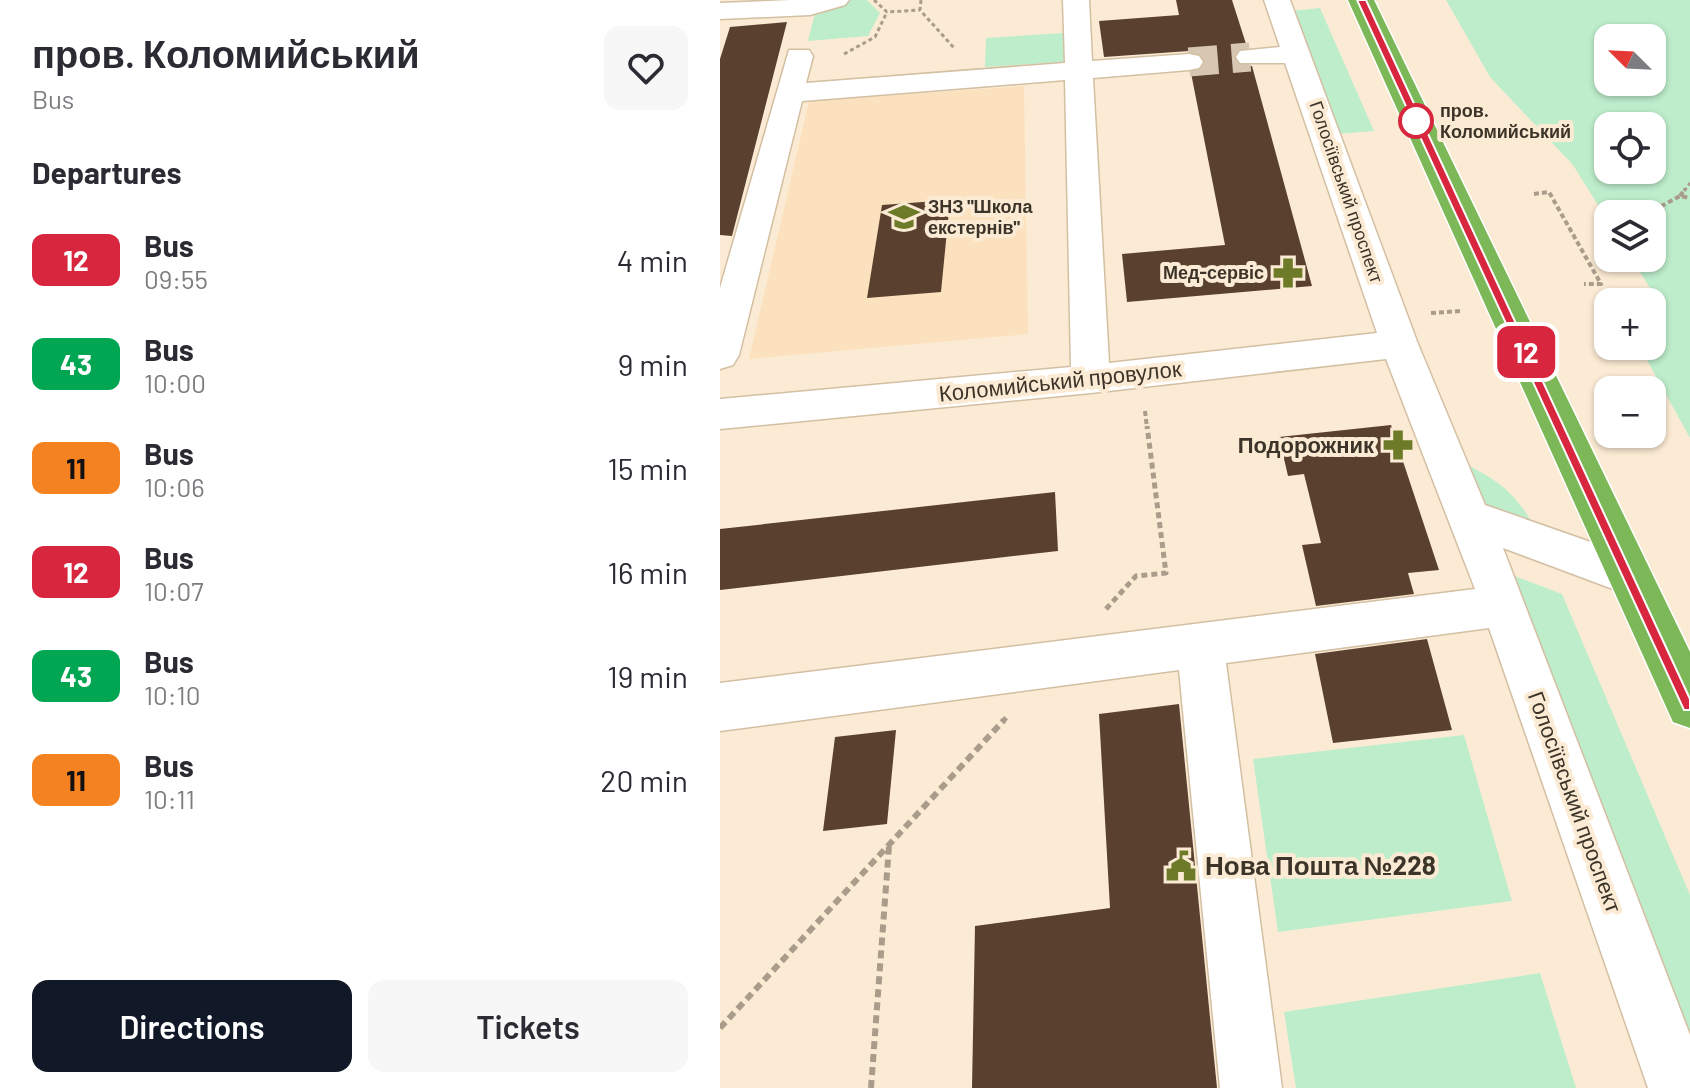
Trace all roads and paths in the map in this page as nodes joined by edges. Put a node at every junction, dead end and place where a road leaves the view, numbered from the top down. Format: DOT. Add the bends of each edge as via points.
graph roads {
  1 [pos="874,0"];
  2 [pos="921,0"];
  3 [pos="1076,0"];
  4 [pos="1277,0"];
  5 [pos="1361,0"];
  6 [pos="823,4"];
  7 [pos="920,10"];
  8 [pos="720,11"];
  9 [pos="887,12"];
  10 [pos="1298,54"];
  11 [pos="1250,57"];
  12 [pos="837,58"];
  13 [pos="1189,62"];
  14 [pos="1078,71"];
  15 [pos="981,78"];
  16 [pos="790,93"];
  17 [pos="1690,183"];
  18 [pos="1534,194"];
  19 [pos="1680,196"];
  20 [pos="1690,198"];
  21 [pos="1666,204"];
  22 [pos="759,208"];
  23 [pos="720,211"];
  24 [pos="1584,284"];
  25 [pos="1462,302"];
  26 [pos="1425,314"];
  27 [pos="1399,344"];
  28 [pos="720,355"];
  29 [pos="1091,379"];
  30 [pos="1144,402"];
  31 [pos="720,414"];
  32 [pos="1468,517"];
  33 [pos="1629,575"];
  34 [pos="1504,606"];
  35 [pos="1200,646"];
  36 [pos="1058,661"];
  37 [pos="1690,705"];
  38 [pos="720,707"];
  39 [pos="889,844"];
  40 [pos="720,1028"];
  41 [pos="871,1088"];
  42 [pos="1251,1088"];
  43 [pos="1679,1088"];
  1 -- 9 [label="path"];
  2 -- 7 [label="path"];
  3 -- 14 [label="street"];
  4 -- 10 [label="street, Голосіївський проспект"];
  5 -- 33 [label="highway"];
  6 -- 8 [label="street"];
  6 -- 16 [label="street" via="800,50"];
  7 -- 9 [label="path"];
  7 -- 15 [label="path"];
  9 -- 12 [label="path" via="875,37"];
  10 -- 11 [label="street"];
  10 -- 27 [label="street, Голосіївський проспект"];
  13 -- 14 [label="street"];
  14 -- 15 [label="street"];
  14 -- 29 [label="street"];
  15 -- 16 [label="street"];
  16 -- 22 [label="street"];
  17 -- 19 [label="path"];
  18 -- 24 [label="path" via="1549,192 1601,284"];
  19 -- 20 [label="path"];
  19 -- 21 [label="path"];
  22 -- 23 [label="street"];
  22 -- 28 [label="street"];
  25 -- 26 [label="path" via="1465,310"];
  27 -- 29 [label="street, Коломийський провулок"];
  27 -- 32 [label="street, Голосіївський проспект"];
  29 -- 31 [label="street, Коломийський провулок"];
  30 -- 36 [label="path" via="1166,573 1136,576"];
  32 -- 33 [label="street"];
  32 -- 34 [label="street, Голосіївський проспект"];
  33 -- 37 [label="highway"];
  34 -- 35 [label="street"];
  34 -- 43 [label="street, Голосіївський проспект"];
  35 -- 36 [label="street"];
  35 -- 42 [label="street"];
  36 -- 38 [label="street"];
  36 -- 39 [label="path"];
  39 -- 40 [label="path"];
  39 -- 41 [label="path"];
}
